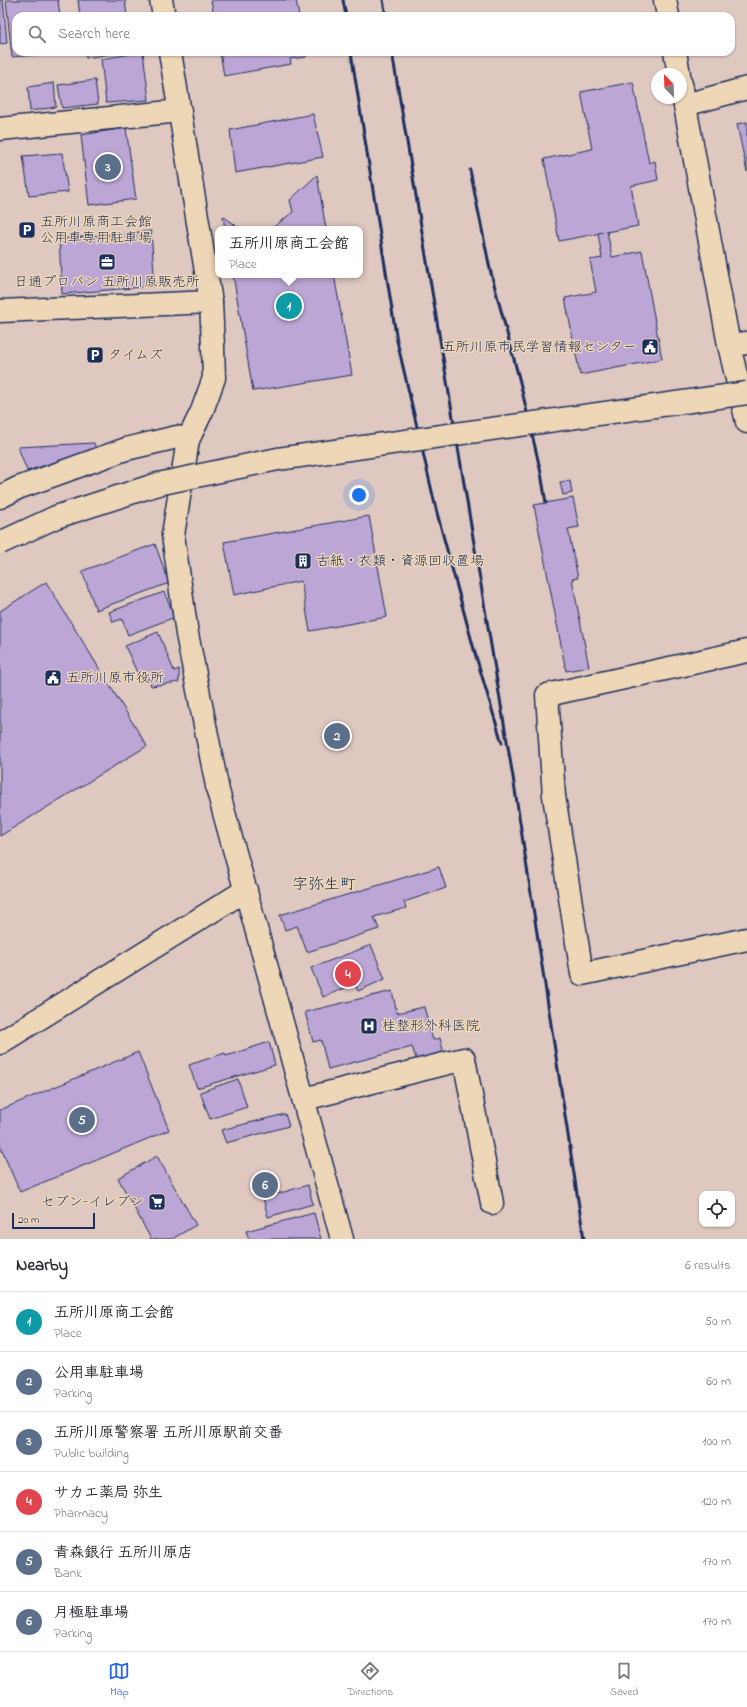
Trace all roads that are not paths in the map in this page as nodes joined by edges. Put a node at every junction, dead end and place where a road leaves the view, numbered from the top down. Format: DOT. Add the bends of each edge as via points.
graph roads {
  1 [pos="161,0"];
  2 [pos="665,0"];
  3 [pos="163,12"];
  4 [pos="667,12"];
  5 [pos="171,56"];
  6 [pos="676,56"];
  7 [pos="678,68"];
  8 [pos="747,88"];
  9 [pos="687,95"];
  10 [pos="685,104"];
  11 [pos="180,111"];
  12 [pos="0,129"];
  13 [pos="211,302"];
  14 [pos="0,311"];
  15 [pos="738,344"];
  16 [pos="747,393"];
  17 [pos="747,422"];
  18 [pos="188,440"];
  19 [pos="0,497"];
  20 [pos="0,543"];
  21 [pos="747,651"];
  22 [pos="246,890"];
  23 [pos="747,940"];
  24 [pos="0,1043"];
  25 [pos="304,1099"];
  26 [pos="492,1203"];
  27 [pos="342,1239"];
  1 -- 3 [label="street"];
  2 -- 4 [label="street"];
  5 -- 11 [label="street"];
  6 -- 7 [label="street"];
  8 -- 9 [label="street"];
  10 -- 15 [label="street"];
  11 -- 12 [label="street"];
  11 -- 13 [label="street"];
  13 -- 14 [label="street"];
  13 -- 18 [label="street" via="214,378"];
  15 -- 17 [label="street"];
  16 -- 20 [label="street, bridge" via="271,461 158,484 56,517"];
  18 -- 19 [label="street" via="177,437 126,449 18,488"];
  18 -- 22 [label="street" via="173,535 187,634 218,790"];
  21 -- 23 [label="street" via="547,695 554,796 582,974"];
  22 -- 24 [label="street"];
  22 -- 25 [label="street"];
  25 -- 26 [label="street" via="464,1059"];
  25 -- 27 [label="street"];
}
